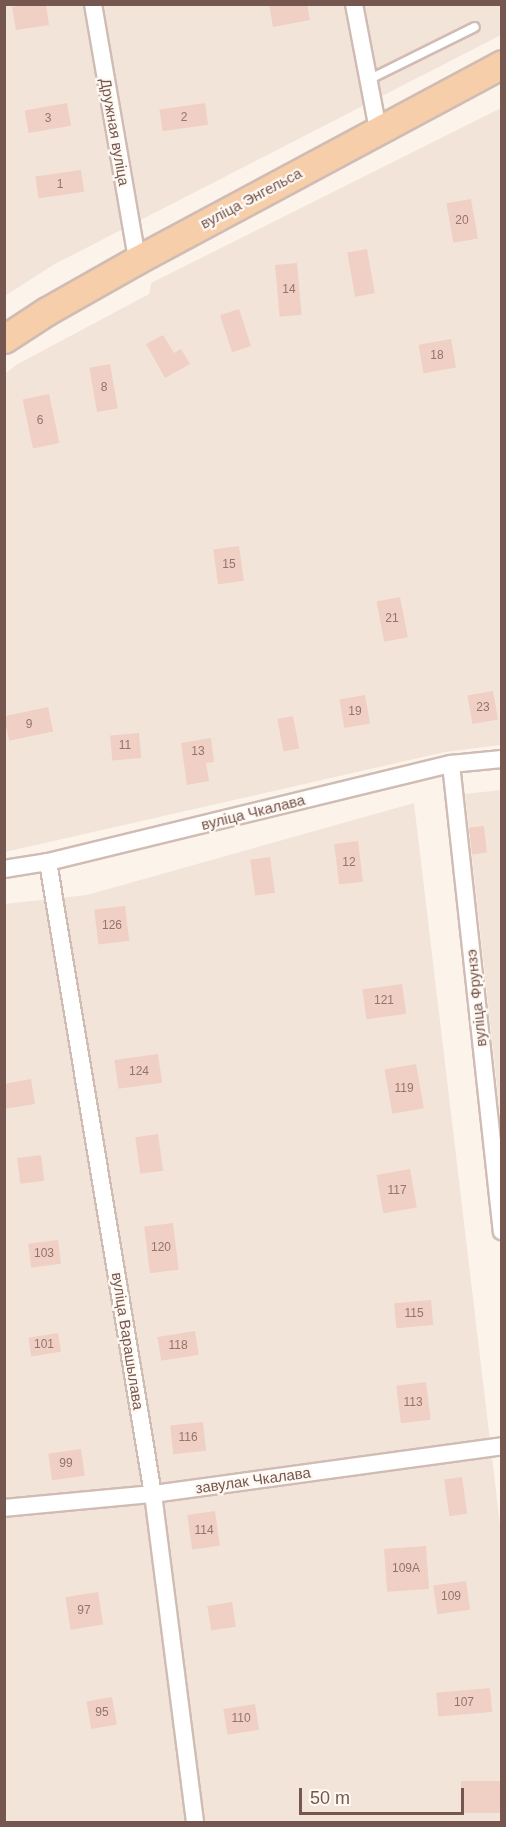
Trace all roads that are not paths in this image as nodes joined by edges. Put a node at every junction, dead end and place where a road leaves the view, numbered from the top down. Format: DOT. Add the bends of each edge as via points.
graph roads {
  1 [pos="93,4"];
  2 [pos="354,4"];
  3 [pos="475,27"];
  4 [pos="501,64"];
  5 [pos="368,80"];
  6 [pos="378,130"];
  7 [pos="136,260"];
  8 [pos="4,339"];
  9 [pos="501,759"];
  10 [pos="451,764"];
  11 [pos="48,862"];
  12 [pos="4,869"];
  13 [pos="501,1231"];
  14 [pos="501,1446"];
  15 [pos="153,1494"];
  16 [pos="4,1508"];
  17 [pos="195,1822"];
  1 -- 7 [label="street, Дружная вуліца"];
  2 -- 5 [label="street"];
  3 -- 5 [label="lane"];
  4 -- 6 [label="main road, вуліца Энгельса"];
  5 -- 6 [label="street"];
  6 -- 7 [label="main road, вуліца Энгельса"];
  7 -- 8 [label="main road, вуліца Энгельса"];
  9 -- 10 [label="street, вуліца Чкалава"];
  10 -- 11 [label="street, вуліца Чкалава"];
  10 -- 13 [label="street, вуліца Фрунзэ"];
  11 -- 12 [label="street, вуліца Чкалава"];
  11 -- 15 [label="street, вуліца Варашылава"];
  14 -- 15 [label="street, завулак Чкалава"];
  15 -- 16 [label="street, завулак Чкалава"];
  15 -- 17 [label="street, вуліца Варашылава"];
}
